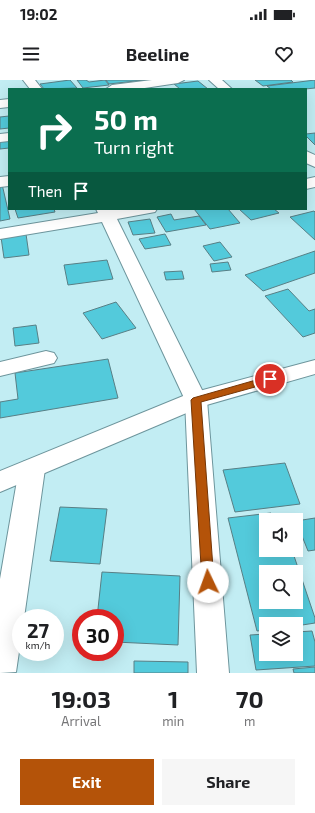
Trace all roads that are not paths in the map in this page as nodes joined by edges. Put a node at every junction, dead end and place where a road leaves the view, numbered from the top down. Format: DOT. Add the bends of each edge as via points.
graph roads {
  1 [pos="29,80"];
  2 [pos="178,80"];
  3 [pos="215,80"];
  4 [pos="35,88"];
  5 [pos="119,88"];
  6 [pos="225,88"];
  7 [pos="307,156"];
  8 [pos="315,163"];
  9 [pos="135,210"];
  10 [pos="106,212"];
  11 [pos="0,234"];
  12 [pos="46,358"];
  13 [pos="315,367"];
  14 [pos="0,369"];
  15 [pos="196,400"];
  16 [pos="32,469"];
  17 [pos="0,482"];
  18 [pos="0,672"];
  19 [pos="213,673"];
  1 -- 4 [label="street"];
  2 -- 5 [label="street"];
  3 -- 6 [label="street"];
  7 -- 8 [label="street"];
  9 -- 10 [label="street"];
  10 -- 11 [label="street"];
  10 -- 15 [label="street"];
  12 -- 14 [label="street"];
  13 -- 15 [label="street"];
  15 -- 16 [label="street"];
  15 -- 19 [label="street"];
  16 -- 17 [label="street"];
  16 -- 18 [label="street"];
}
